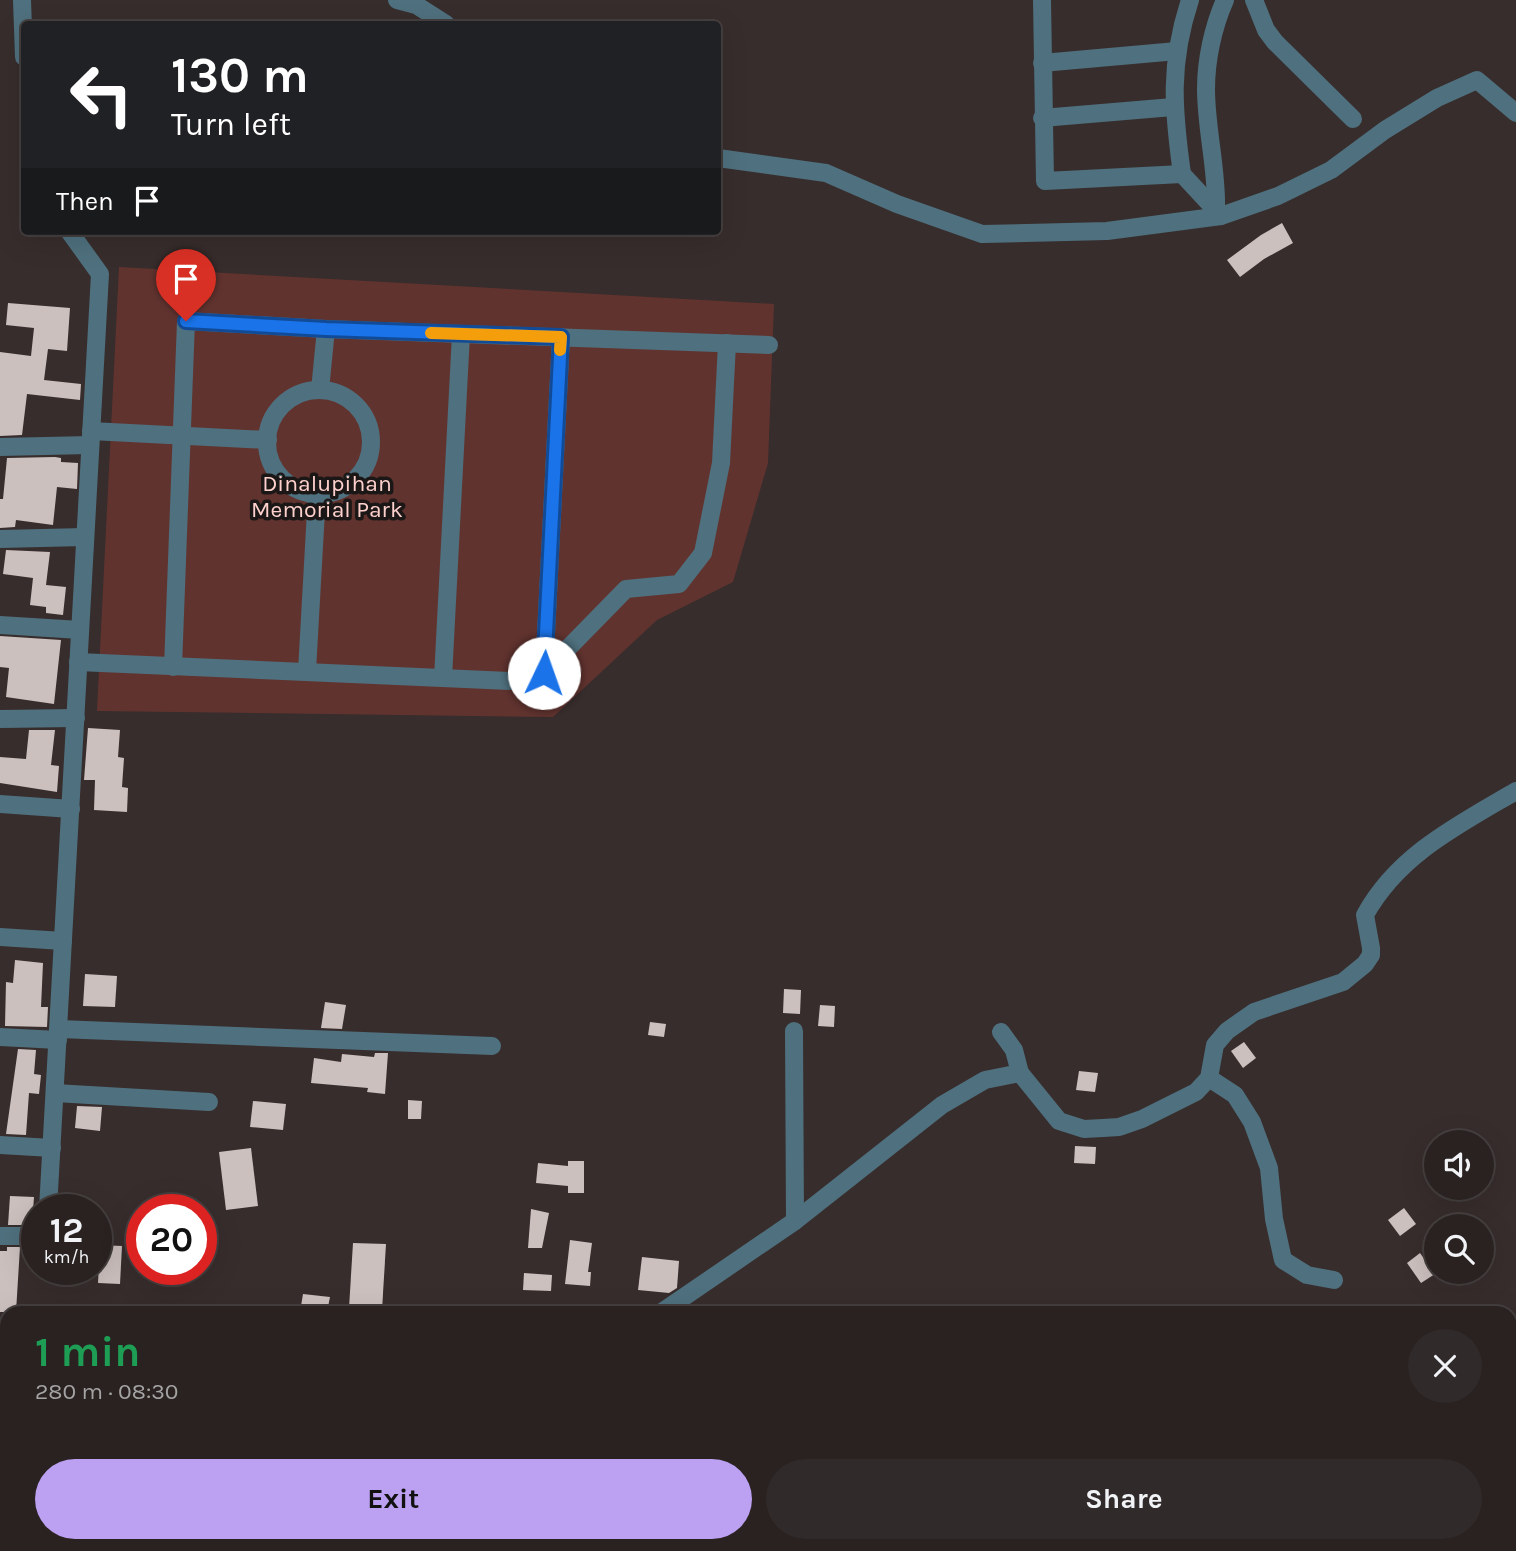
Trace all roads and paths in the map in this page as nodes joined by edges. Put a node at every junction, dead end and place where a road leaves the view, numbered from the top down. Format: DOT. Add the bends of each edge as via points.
graph roads {
  1 [pos="22,0"];
  2 [pos="397,0"];
  3 [pos="1042,0"];
  4 [pos="1190,0"];
  5 [pos="1225,0"];
  6 [pos="1254,0"];
  7 [pos="23,21"];
  8 [pos="441,21"];
  9 [pos="1177,51"];
  10 [pos="1042,63"];
  11 [pos="1173,107"];
  12 [pos="1516,113"];
  13 [pos="1042,118"];
  14 [pos="1353,119"];
  15 [pos="721,158"];
  16 [pos="1182,174"];
  17 [pos="1219,212"];
  18 [pos="72,235"];
  19 [pos="326,329"];
  20 [pos="461,334"];
  21 [pos="561,337"];
  22 [pos="727,343"];
  23 [pos="769,345"];
  24 [pos="320,390"];
  25 [pos="182,437"];
  26 [pos="91,438"];
  27 [pos="268,440"];
  28 [pos="0,447"];
  29 [pos="317,493"];
  30 [pos="85,537"];
  31 [pos="0,539"];
  32 [pos="0,625"];
  33 [pos="80,630"];
  34 [pos="78,662"];
  35 [pos="173,667"];
  36 [pos="307,671"];
  37 [pos="544,673"];
  38 [pos="443,678"];
  39 [pos="76,718"];
  40 [pos="0,719"];
  41 [pos="1516,791"];
  42 [pos="0,804"];
  43 [pos="71,809"];
  44 [pos="0,937"];
  45 [pos="63,941"];
  46 [pos="794,1031"];
  47 [pos="1002,1032"];
  48 [pos="58,1034"];
  49 [pos="0,1037"];
  50 [pos="492,1046"];
  51 [pos="1020,1073"];
  52 [pos="1209,1078"];
  53 [pos="55,1093"];
  54 [pos="209,1102"];
  55 [pos="0,1145"];
  56 [pos="52,1148"];
  57 [pos="49,1194"];
  58 [pos="795,1221"];
  59 [pos="0,1236"];
  60 [pos="21,1236"];
  61 [pos="1334,1280"];
  62 [pos="671,1306"];
  1 -- 7 [label="street"];
  2 -- 8 [label="street" via="416,5"];
  3 -- 10 [label="street"];
  4 -- 9 [label="street"];
  5 -- 17 [label="street" via="1212,39 1206,90"];
  6 -- 14 [label="street" via="1275,43"];
  9 -- 10 [label="street"];
  9 -- 11 [label="street"];
  10 -- 13 [label="street"];
  11 -- 13 [label="street"];
  11 -- 16 [label="street"];
  12 -- 17 [label="street" via="1477,80 1385,130 1331,170 1278,196"];
  13 -- 16 [label="street" via="1045,181"];
  15 -- 17 [label="street" via="826,173 982,234 1107,231"];
  16 -- 17 [label="street"];
  18 -- 26 [label="street" via="100,274"];
  19 -- 20 [label="street"];
  19 -- 24 [label="street"];
  19 -- 25 [label="street" via="186,321"];
  20 -- 21 [label="street"];
  20 -- 38 [label="street"];
  21 -- 22 [label="street"];
  21 -- 37 [label="street"];
  22 -- 23 [label="street"];
  22 -- 37 [label="street" via="721,463 703,553 679,584 626,589"];
  24 -- 27 [label="street" via="289,398 276,413"];
  24 -- 29 [label="street" via="332,390 351,400 366,417 371,438 368,460 358,476 344,488"];
  25 -- 26 [label="street"];
  25 -- 27 [label="street"];
  25 -- 35 [label="street"];
  26 -- 28 [label="street"];
  26 -- 30 [label="street"];
  27 -- 29 [label="street" via="275,470 289,485"];
  29 -- 36 [label="street"];
  30 -- 31 [label="street"];
  30 -- 33 [label="street"];
  32 -- 33 [label="street"];
  33 -- 34 [label="street"];
  34 -- 35 [label="street"];
  34 -- 39 [label="street"];
  35 -- 36 [label="street"];
  36 -- 38 [label="street"];
  37 -- 38 [label="street" via="535,682"];
  39 -- 40 [label="street"];
  39 -- 43 [label="street"];
  41 -- 52 [label="street" via="1408,859 1377,893 1365,915 1371,955 1365,964 1343,982 1254,1013 1227,1031 1216,1045"];
  42 -- 43 [label="street"];
  43 -- 45 [label="street"];
  44 -- 45 [label="street"];
  45 -- 48 [label="street"];
  46 -- 58 [label="street"];
  47 -- 51 [label="street" via="1014,1050"];
  48 -- 49 [label="street"];
  48 -- 50 [label="street"];
  48 -- 53 [label="street"];
  51 -- 52 [label="street" via="1059,1121 1084,1129 1131,1124 1196,1092"];
  51 -- 58 [label="street" via="985,1080 942,1105"];
  52 -- 61 [label="street" via="1235,1095 1252,1122 1269,1168 1283,1260 1307,1275"];
  53 -- 54 [label="street"];
  53 -- 56 [label="street"];
  55 -- 56 [label="street"];
  56 -- 57 [label="street"];
  58 -- 62 [label="street"];
  59 -- 60 [label="street"];
}
